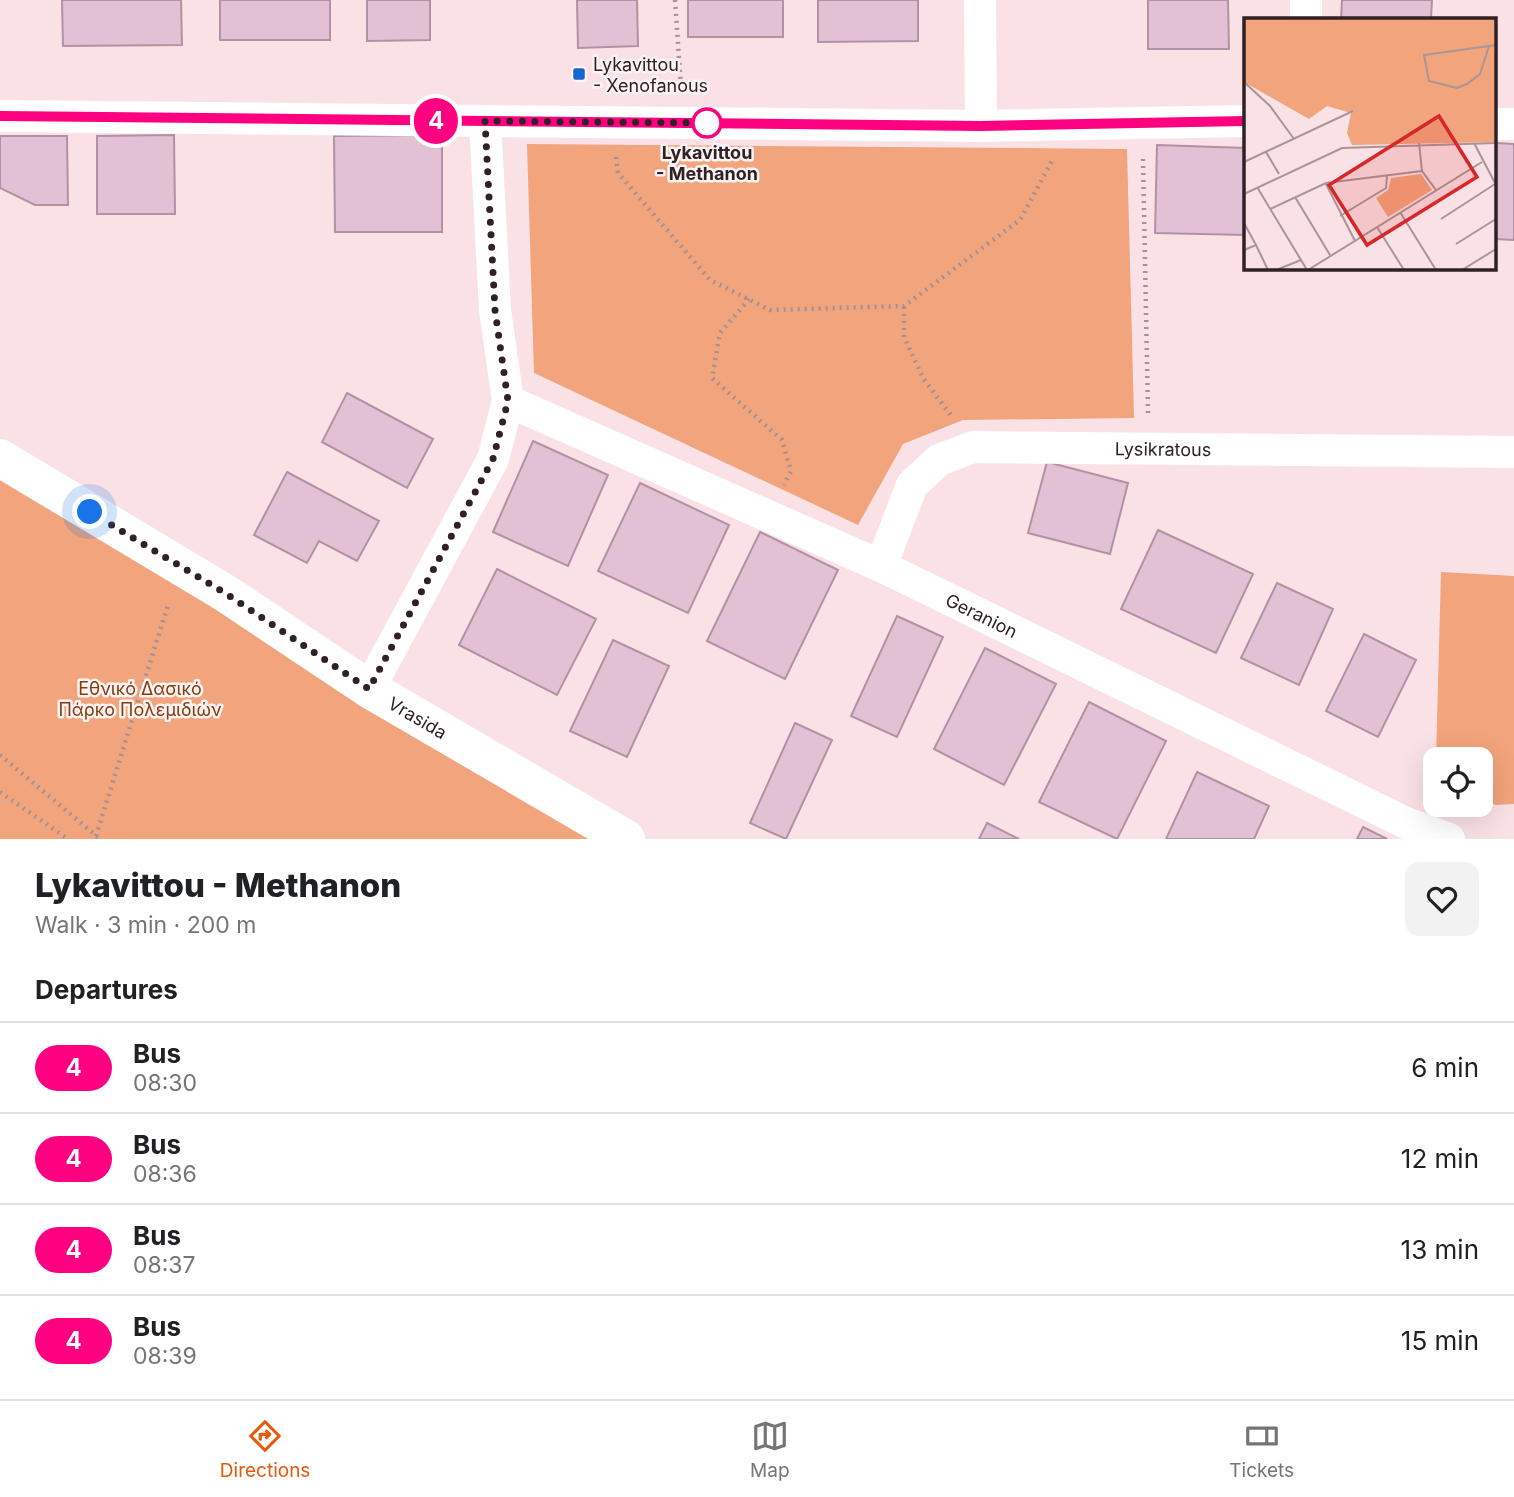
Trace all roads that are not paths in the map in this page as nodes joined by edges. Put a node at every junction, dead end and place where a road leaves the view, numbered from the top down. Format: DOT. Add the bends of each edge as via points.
graph roads {
  1 [pos="980,0"];
  2 [pos="1306,0"];
  3 [pos="1306,18"];
  4 [pos="0,116"];
  5 [pos="485,121"];
  6 [pos="1244,121"];
  7 [pos="1496,124"];
  8 [pos="1514,124"];
  9 [pos="981,126"];
  10 [pos="508,401"];
  11 [pos="1514,452"];
  12 [pos="0,458"];
  13 [pos="881,566"];
  14 [pos="369,689"];
  15 [pos="626,839"];
  16 [pos="1449,839"];
  1 -- 9 [label="street"];
  2 -- 3 [label="street"];
  4 -- 5 [label="street"];
  5 -- 9 [label="street"];
  5 -- 10 [label="street" via="495,310"];
  6 -- 9 [label="street"];
  7 -- 8 [label="street"];
  10 -- 13 [label="street, Geranion"];
  10 -- 14 [label="street" via="493,459"];
  11 -- 13 [label="street, Lysikratous" via="973,446 939,460 912,485"];
  12 -- 14 [label="street, Vrasida" via="225,593"];
  13 -- 16 [label="street, Geranion" via="1406,823"];
  14 -- 15 [label="street, Vrasida"];
}
